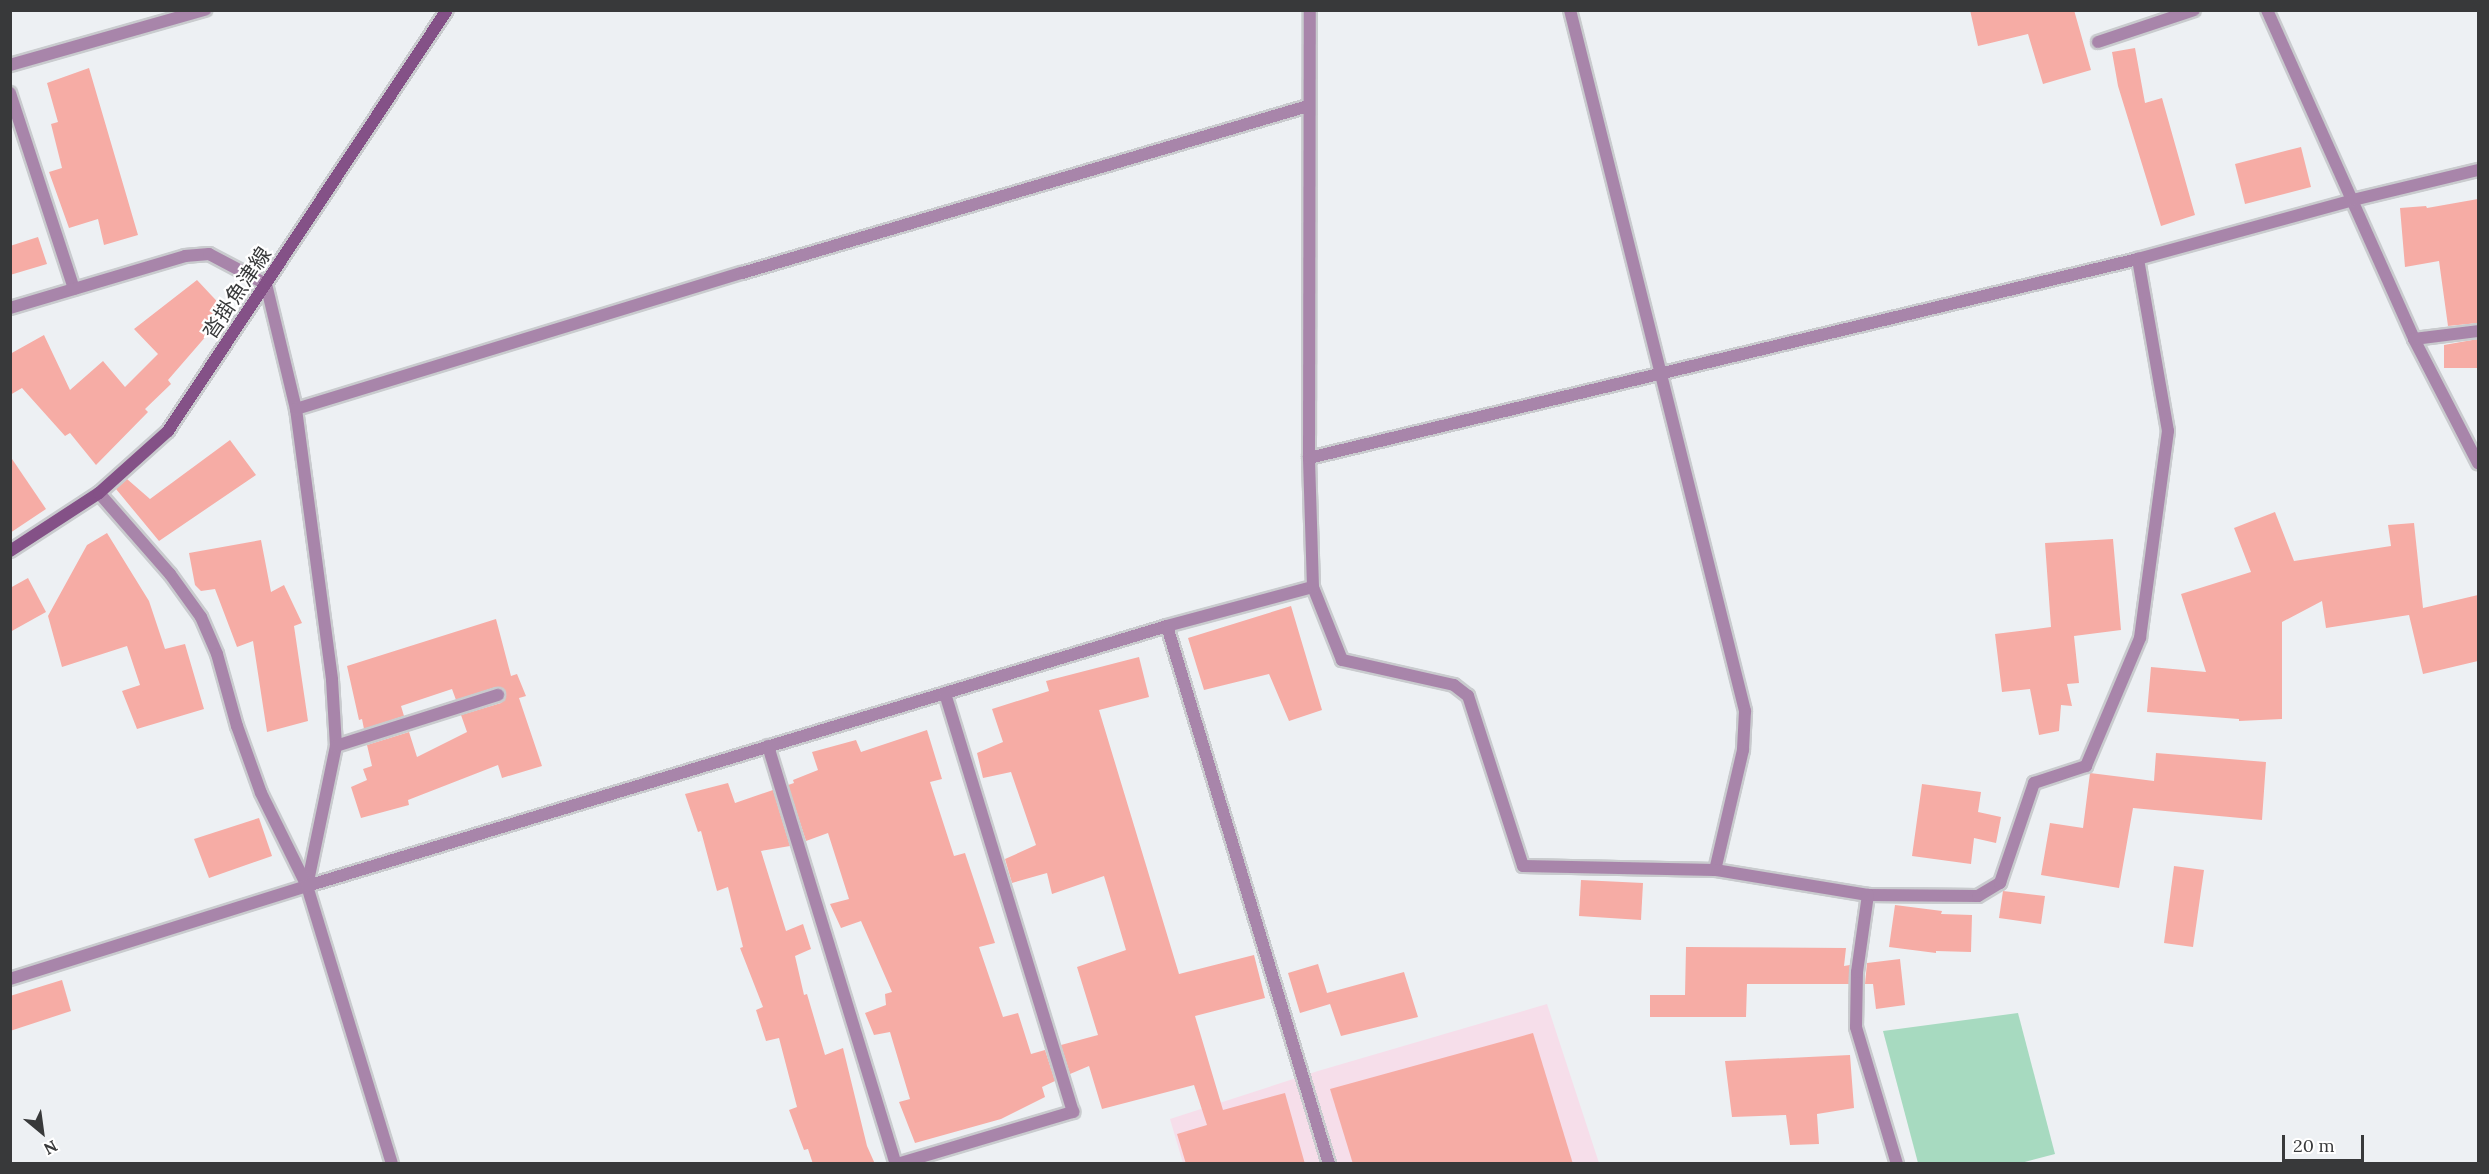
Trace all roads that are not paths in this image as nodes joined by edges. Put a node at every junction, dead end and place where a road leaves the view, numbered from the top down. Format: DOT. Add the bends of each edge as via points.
graph roads {
  1 [pos="205,10"];
  2 [pos="447,10"];
  3 [pos="1570,10"];
  4 [pos="2194,10"];
  5 [pos="2266,10"];
  6 [pos="1313,11"];
  7 [pos="2098,42"];
  8 [pos="10,65"];
  9 [pos="10,93"];
  10 [pos="1308,106"];
  11 [pos="2478,170"];
  12 [pos="2353,200"];
  13 [pos="2138,259"];
  14 [pos="266,284"];
  15 [pos="74,289"];
  16 [pos="10,308"];
  17 [pos="2478,331"];
  18 [pos="2414,339"];
  19 [pos="1659,373"];
  20 [pos="296,409"];
  21 [pos="1310,458"];
  22 [pos="2478,463"];
  23 [pos="99,493"];
  24 [pos="12,547"];
  25 [pos="1313,587"];
  26 [pos="1167,626"];
  27 [pos="945,693"];
  28 [pos="498,695"];
  29 [pos="336,746"];
  30 [pos="768,746"];
  31 [pos="1716,870"];
  32 [pos="307,886"];
  33 [pos="1868,895"];
  34 [pos="10,979"];
  35 [pos="392,1164"];
  36 [pos="896,1164"];
  37 [pos="1329,1164"];
  38 [pos="1897,1164"];
  1 -- 8 [label="street"];
  2 -- 14 [label="main road, 沓掛魚津線"];
  3 -- 19 [label="street"];
  4 -- 7 [label="street"];
  5 -- 12 [label="street"];
  6 -- 10 [label="street"];
  9 -- 15 [label="street"];
  10 -- 20 [label="street"];
  10 -- 21 [label="street"];
  11 -- 12 [label="street"];
  12 -- 13 [label="street"];
  12 -- 18 [label="street"];
  13 -- 19 [label="street"];
  13 -- 33 [label="street" via="2168,431 2140,638 2086,766 2034,783 2000,883 1978,896"];
  14 -- 15 [label="street" via="209,254 185,255"];
  14 -- 20 [label="street"];
  14 -- 23 [label="main road, 沓掛魚津線" via="168,430"];
  15 -- 16 [label="street"];
  17 -- 18 [label="street"];
  18 -- 22 [label="street"];
  19 -- 21 [label="street"];
  19 -- 31 [label="street" via="1745,711 1743,750"];
  20 -- 29 [label="street" via="332,680"];
  21 -- 25 [label="street"];
  23 -- 24 [label="main road, 沓掛魚津線"];
  23 -- 32 [label="street" via="170,574 201,617 217,654 261,793"];
  25 -- 26 [label="street"];
  25 -- 31 [label="street" via="1342,660 1454,685 1468,696 1523,866"];
  26 -- 27 [label="street"];
  26 -- 37 [label="street"];
  27 -- 30 [label="street"];
  27 -- 36 [label="street" via="1073,1112"];
  28 -- 29 [label="street"];
  29 -- 32 [label="street"];
  30 -- 32 [label="street"];
  30 -- 36 [label="street"];
  31 -- 33 [label="street"];
  32 -- 34 [label="street"];
  32 -- 35 [label="street"];
  33 -- 38 [label="street" via="1857,972 1856,1027"];
}
